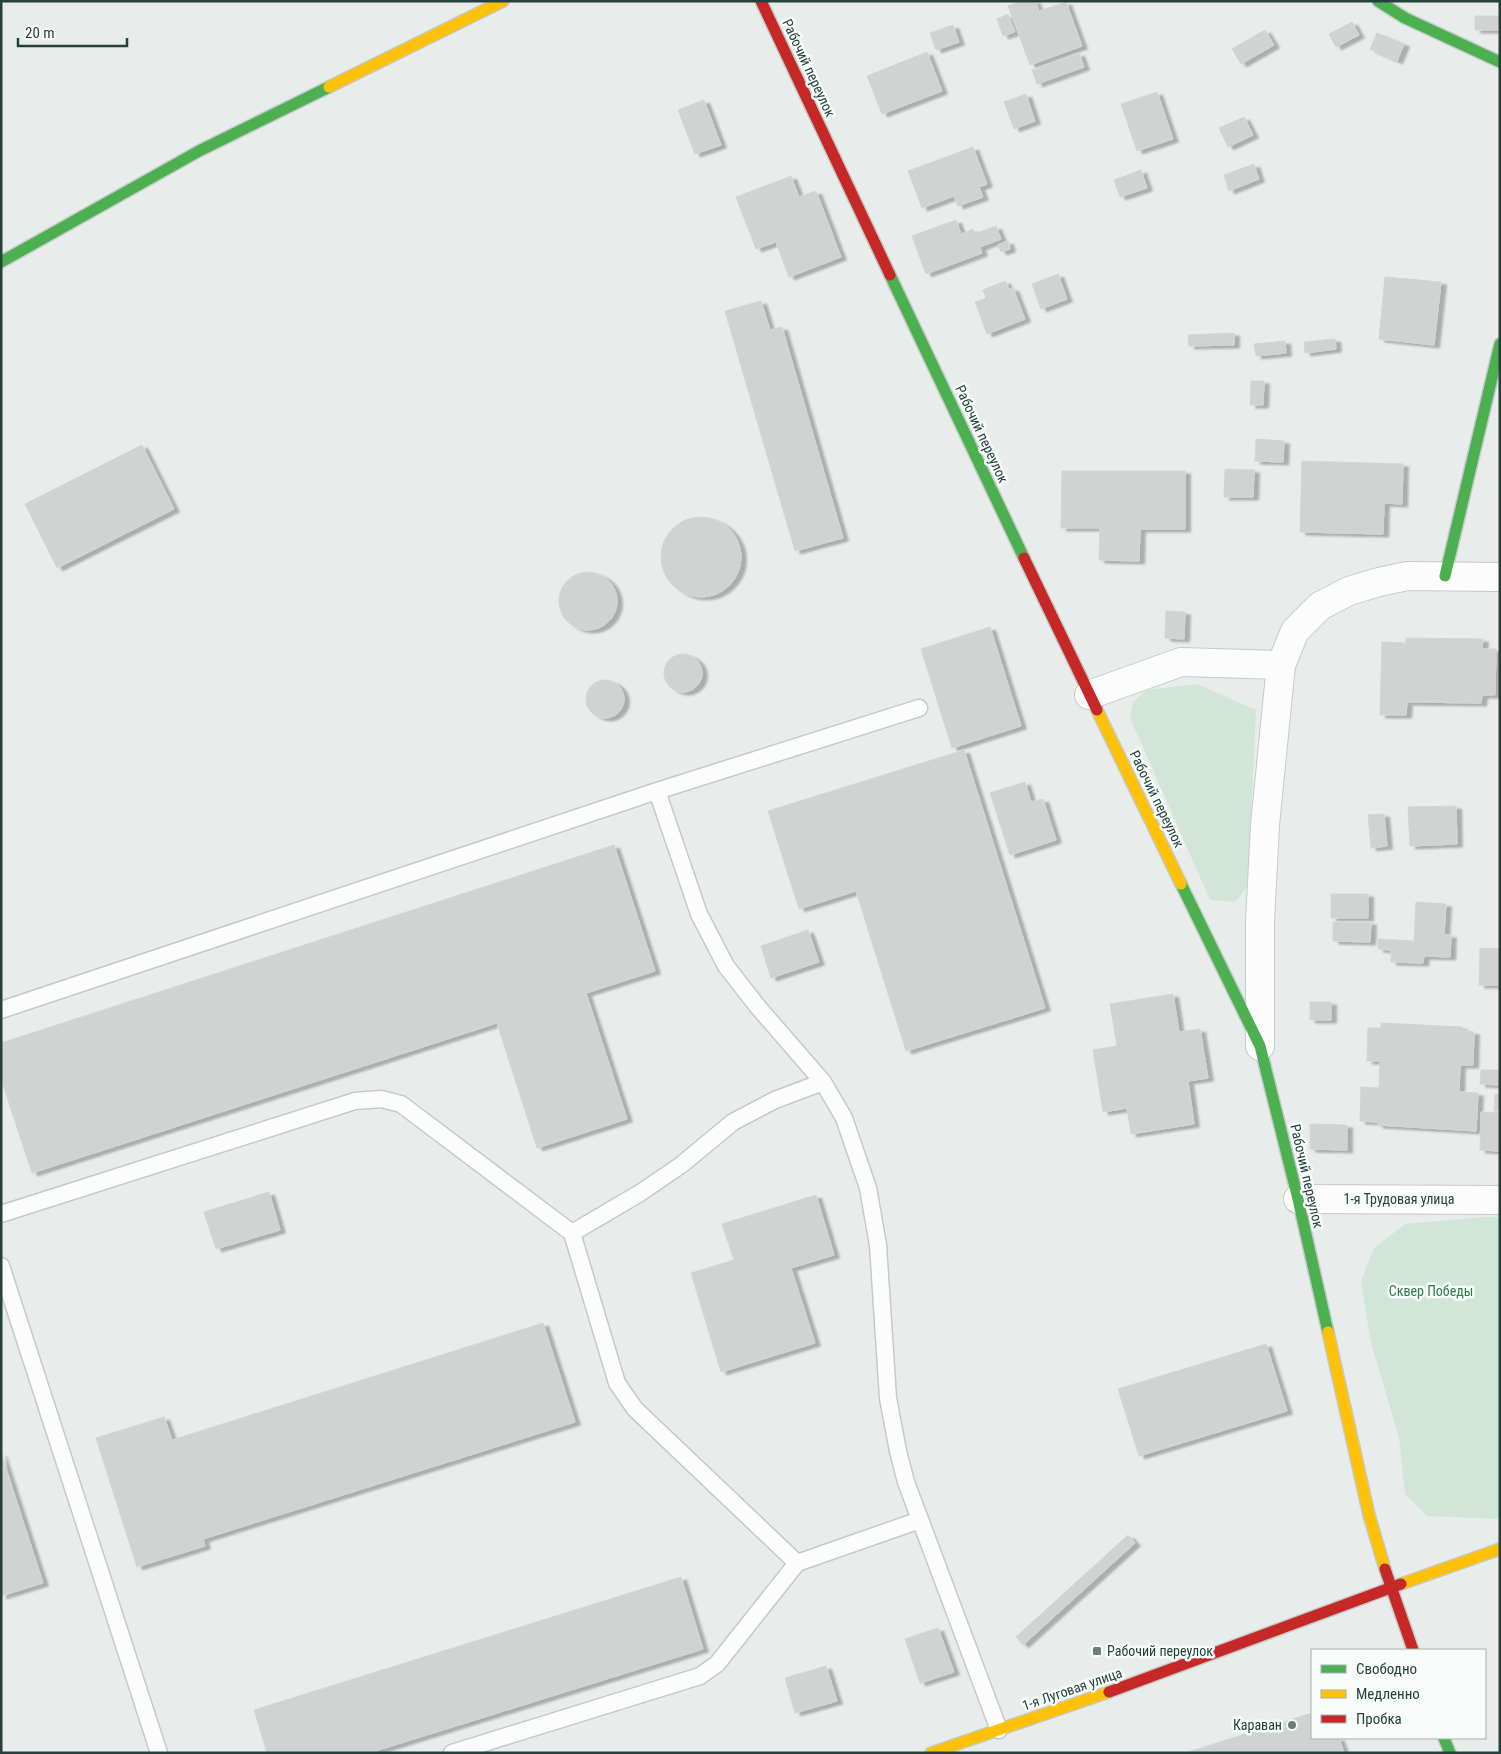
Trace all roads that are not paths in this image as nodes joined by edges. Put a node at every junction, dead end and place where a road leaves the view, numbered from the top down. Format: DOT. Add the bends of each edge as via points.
graph roads {
  1 [pos="503,1"];
  2 [pos="761,1"];
  3 [pos="1378,1"];
  4 [pos="1500,62"];
  5 [pos="1,262"];
  6 [pos="1500,344"];
  7 [pos="1445,576"];
  8 [pos="1500,577"];
  9 [pos="1281,665"];
  10 [pos="1089,696"];
  11 [pos="919,708"];
  12 [pos="657,791"];
  13 [pos="1,1010"];
  14 [pos="1260,1046"];
  15 [pos="823,1082"];
  16 [pos="1298,1199"];
  17 [pos="1500,1200"];
  18 [pos="1,1214"];
  19 [pos="572,1233"];
  20 [pos="1,1266"];
  21 [pos="920,1520"];
  22 [pos="1500,1549"];
  23 [pos="797,1563"];
  24 [pos="1391,1588"];
  25 [pos="1413,1649"];
  26 [pos="999,1730"];
  27 [pos="1444,1739"];
  28 [pos="159,1753"];
  29 [pos="452,1753"];
  30 [pos="931,1753"];
  31 [pos="1450,1753"];
  1 -- 5 [label="street" via="199,151"];
  2 -- 10 [label="street, Рабочий переулок"];
  3 -- 4 [label="street" via="1405,18"];
  6 -- 7 [label="street"];
  7 -- 8 [label="street"];
  7 -- 9 [label="street" via="1407,576 1379,582 1349,591 1320,606 1295,631"];
  9 -- 10 [label="street" via="1181,662"];
  9 -- 14 [label="street" via="1265,825 1260,922"];
  10 -- 14 [label="street, Рабочий переулок"];
  11 -- 12 [label="lane"];
  12 -- 13 [label="lane"];
  12 -- 15 [label="lane" via="699,914 726,966"];
  14 -- 16 [label="street, Рабочий переулок"];
  15 -- 19 [label="lane" via="775,1100 733,1122 681,1165"];
  15 -- 21 [label="lane" via="844,1118 868,1188 878,1245 888,1398 906,1482"];
  16 -- 17 [label="street, 1-я Трудовая улица"];
  16 -- 24 [label="street, Рабочий переулок" via="1368,1515"];
  18 -- 19 [label="lane" via="355,1101 381,1099 401,1104"];
  19 -- 23 [label="lane" via="617,1384 635,1409"];
  20 -- 28 [label="lane"];
  21 -- 23 [label="lane"];
  21 -- 26 [label="lane"];
  22 -- 24 [label="street, 1-я Луговая улица"];
  23 -- 29 [label="lane" via="717,1664 700,1676"];
  24 -- 25 [label="street, Рабочий переулок"];
  24 -- 26 [label="street, 1-я Луговая улица"];
  26 -- 30 [label="street, 1-я Луговая улица"];
  27 -- 31 [label="street"];
}
